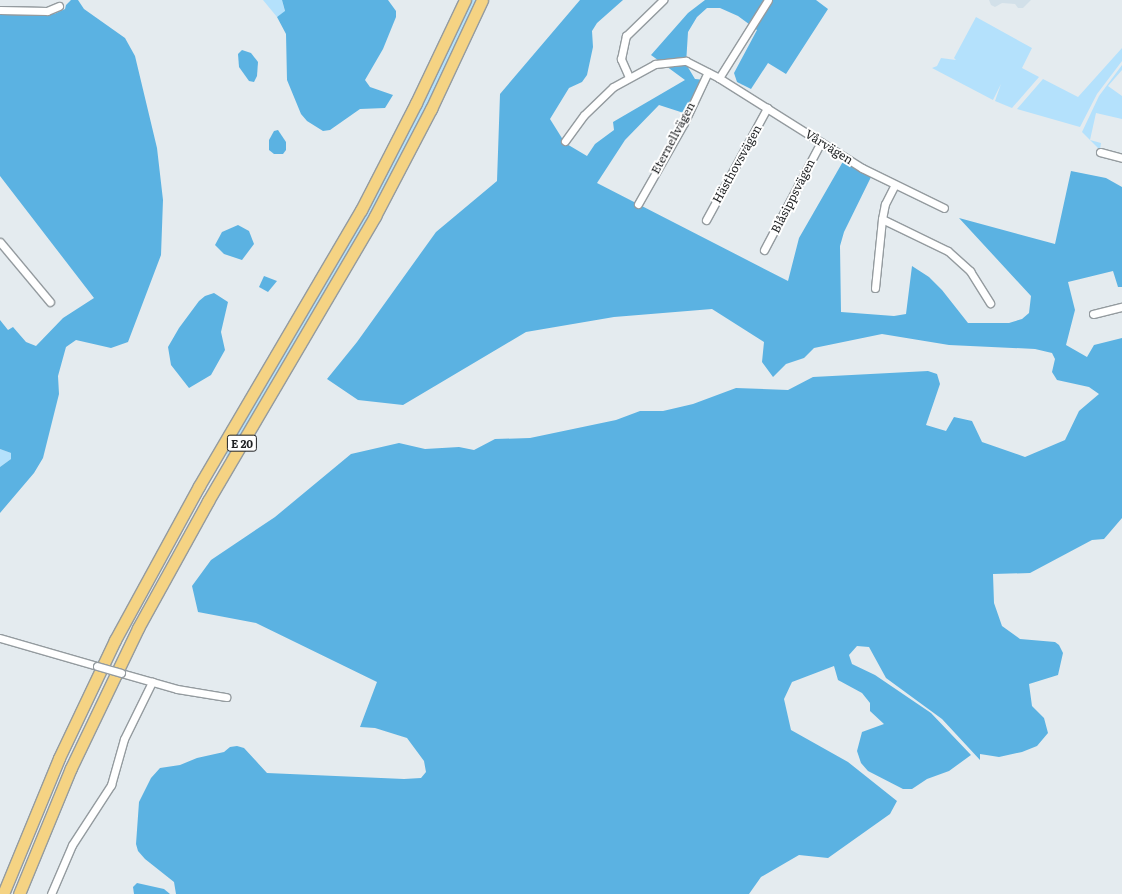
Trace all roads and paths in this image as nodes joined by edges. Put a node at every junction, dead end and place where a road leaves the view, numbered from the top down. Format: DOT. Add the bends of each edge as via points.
graph roads {
  1 [pos="465,0"];
  2 [pos="482,0"];
  3 [pos="663,0"];
  4 [pos="768,0"];
  5 [pos="59,6"];
  6 [pos="0,10"];
  7 [pos="708,72"];
  8 [pos="629,77"];
  9 [pos="719,78"];
  10 [pos="767,108"];
  11 [pos="565,141"];
  12 [pos="821,142"];
  13 [pos="1100,152"];
  14 [pos="1122,158"];
  15 [pos="894,186"];
  16 [pos="638,204"];
  17 [pos="944,208"];
  18 [pos="882,219"];
  19 [pos="706,220"];
  20 [pos="0,242"];
  21 [pos="764,250"];
  22 [pos="875,288"];
  23 [pos="50,302"];
  24 [pos="990,303"];
  25 [pos="1122,307"];
  26 [pos="1093,314"];
  27 [pos="0,638"];
  28 [pos="152,682"];
  29 [pos="226,697"];
  30 [pos="3,894"];
  31 [pos="19,894"];
  32 [pos="51,894"];
  1 -- 30 [label="highway, E 20" via="420,97 358,216 199,486 115,640 59,758"];
  2 -- 31 [label="highway, E 20" via="431,109 375,216 204,507 138,628 71,768"];
  3 -- 8 [label="street" via="626,36 621,59"];
  4 -- 9 [label="street"];
  5 -- 6 [label="street" via="47,11"];
  7 -- 8 [label="street, Vårvägen" via="686,61 670,61 655,64"];
  7 -- 9 [label="street, Vårvägen"];
  7 -- 16 [label="street, Eternellvägen" via="684,123"];
  8 -- 11 [label="street, Vårvägen" via="593,105"];
  9 -- 10 [label="street, Vårvägen"];
  10 -- 12 [label="street, Vårvägen"];
  10 -- 19 [label="street, Hästhovsvägen"];
  12 -- 15 [label="street, Vårvägen"];
  12 -- 21 [label="street, Blåsippsvägen"];
  13 -- 14 [label="street"];
  15 -- 17 [label="street, Vårvägen"];
  15 -- 18 [label="street" via="885,204"];
  18 -- 22 [label="street"];
  18 -- 24 [label="street" via="948,251 970,271"];
  20 -- 23 [label="street"];
  25 -- 26 [label="street"];
  27 -- 28 [label="street, bridge"];
  28 -- 29 [label="street"];
  28 -- 32 [label="street" via="124,739 110,785 72,846"];
}
